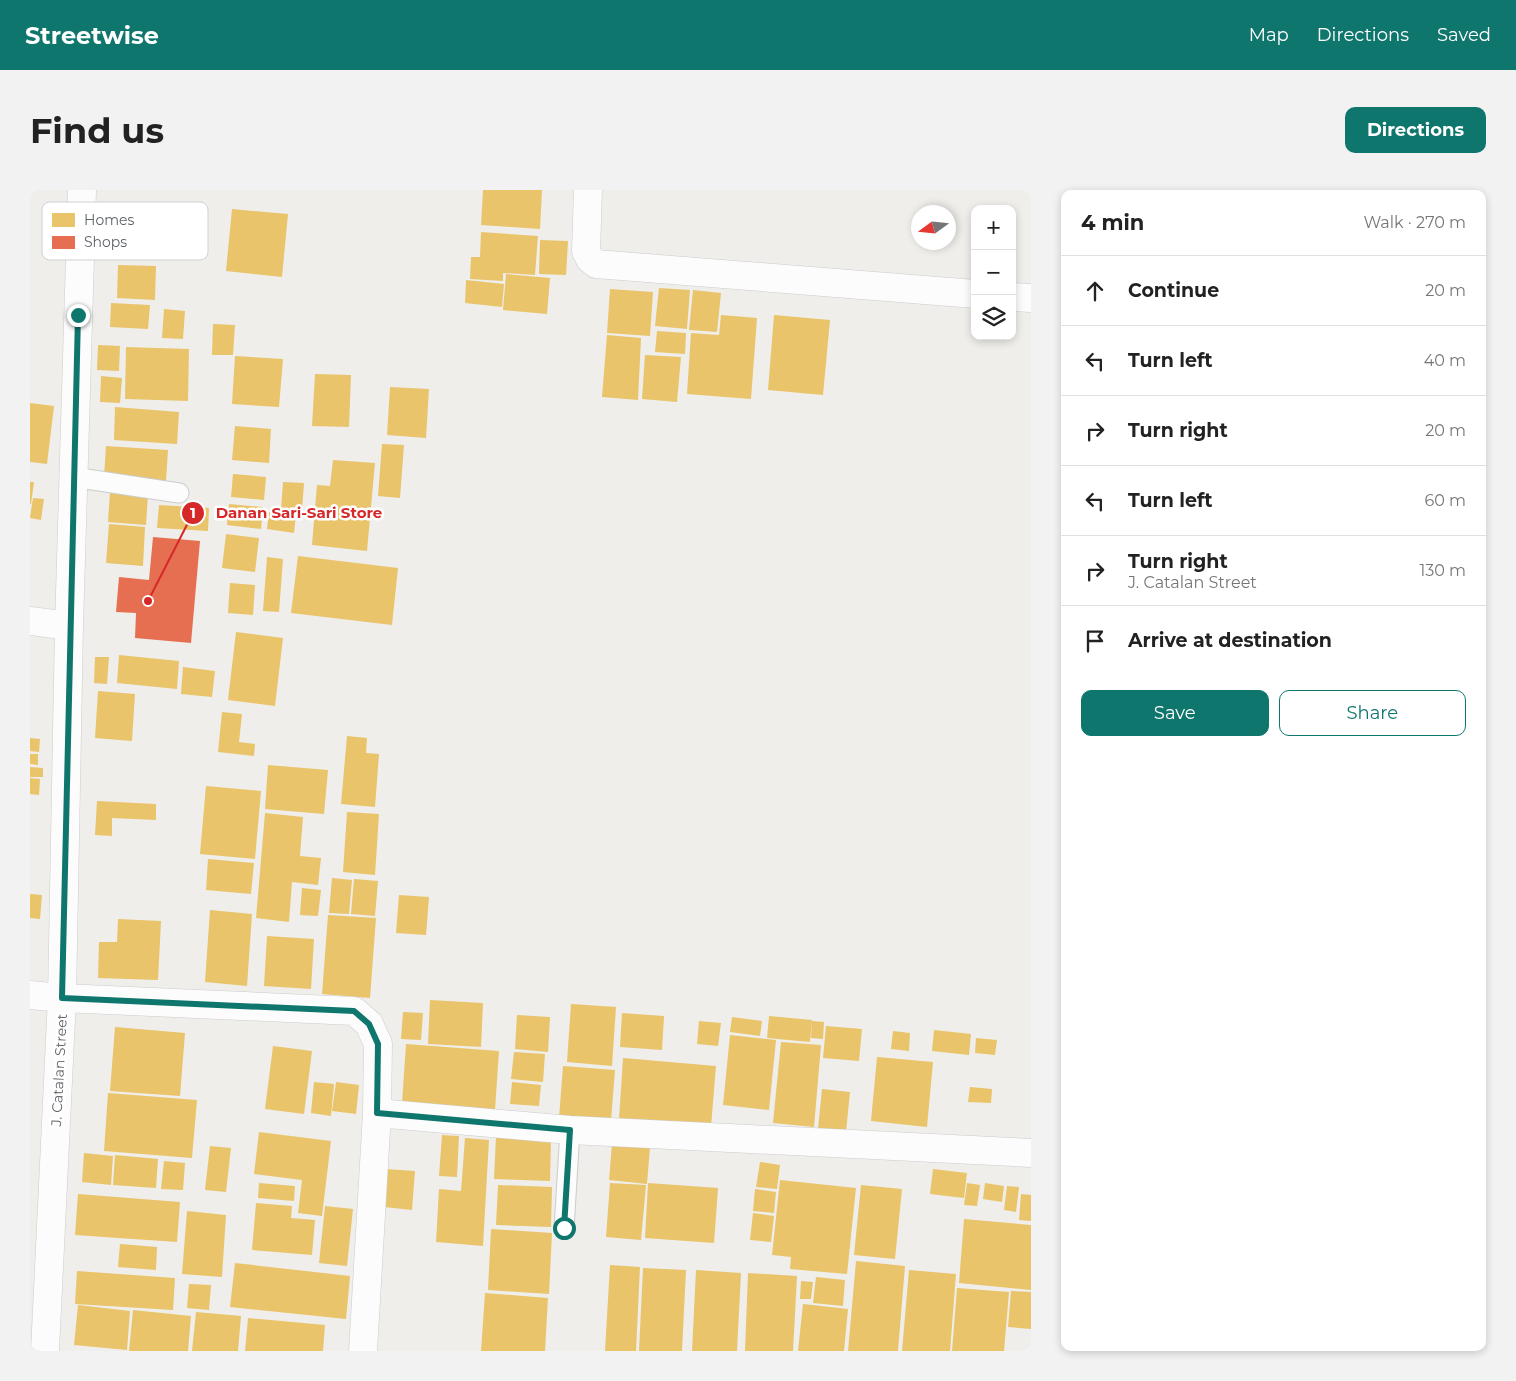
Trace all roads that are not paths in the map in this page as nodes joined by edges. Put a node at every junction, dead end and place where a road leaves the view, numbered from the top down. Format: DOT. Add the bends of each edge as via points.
graph roads {
  1 [pos="588,190"];
  2 [pos="80,260"];
  3 [pos="971,294"];
  4 [pos="1016,297"];
  5 [pos="1031,298"];
  6 [pos="74,477"];
  7 [pos="179,493"];
  8 [pos="30,621"];
  9 [pos="69,626"];
  10 [pos="30,995"];
  11 [pos="62,998"];
  12 [pos="377,1113"];
  13 [pos="570,1130"];
  14 [pos="1031,1153"];
  15 [pos="564,1228"];
  16 [pos="46,1351"];
  17 [pos="364,1351"];
  1 -- 3 [label="street" via="586,251 596,264"];
  2 -- 6 [label="street, J. Catalan Street"];
  4 -- 5 [label="street"];
  6 -- 7 [label="lane"];
  6 -- 9 [label="street, J. Catalan Street"];
  8 -- 9 [label="street"];
  9 -- 11 [label="street, J. Catalan Street"];
  10 -- 11 [label="street"];
  11 -- 12 [label="street" via="354,1011 369,1024 378,1044"];
  11 -- 16 [label="street, J. Catalan Street"];
  12 -- 13 [label="street"];
  12 -- 17 [label="street"];
  13 -- 14 [label="street"];
  13 -- 15 [label="lane"];
}
